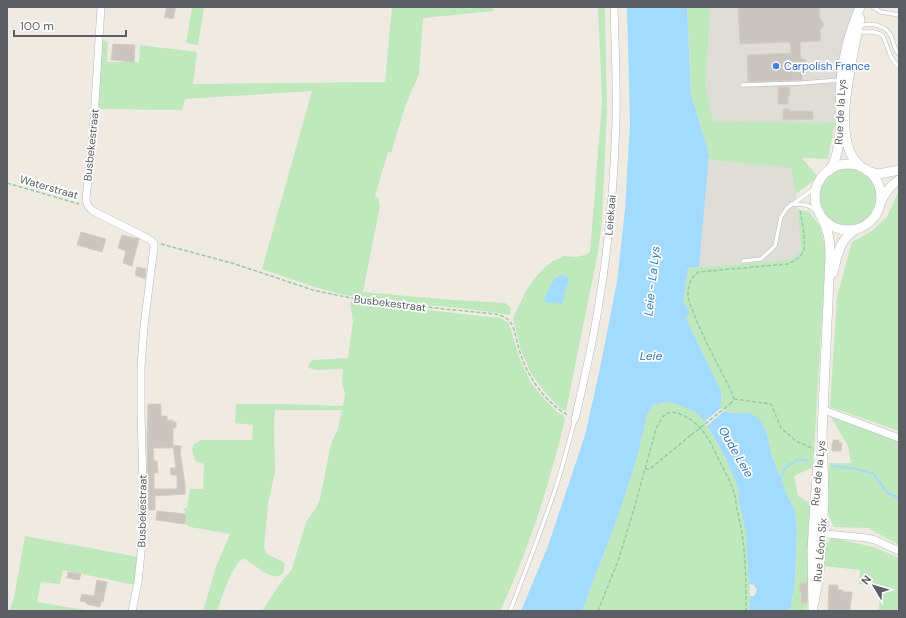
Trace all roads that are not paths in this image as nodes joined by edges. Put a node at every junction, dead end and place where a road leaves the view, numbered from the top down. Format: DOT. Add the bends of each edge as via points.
graph roads {
  1 [pos="101,7"];
  2 [pos="614,7"];
  3 [pos="863,7"];
  4 [pos="899,15"];
  5 [pos="855,32"];
  6 [pos="899,54"];
  7 [pos="899,67"];
  8 [pos="841,80"];
  9 [pos="742,85"];
  10 [pos="864,169"];
  11 [pos="899,170"];
  12 [pos="829,171"];
  13 [pos="899,180"];
  14 [pos="820,181"];
  15 [pos="790,204"];
  16 [pos="880,205"];
  17 [pos="821,216"];
  18 [pos="857,229"];
  19 [pos="743,261"];
  20 [pos="828,296"];
  21 [pos="824,410"];
  22 [pos="575,419"];
  23 [pos="822,433"];
  24 [pos="899,438"];
  25 [pos="824,497"];
  26 [pos="814,512"];
  27 [pos="818,533"];
  28 [pos="899,551"];
  29 [pos="814,607"];
  30 [pos="132,611"];
  31 [pos="510,611"];
  1 -- 30 [label="street, Busbekestraat" via="87,205 93,211 154,243 141,367 142,543"];
  2 -- 22 [label="street, Leiekaai" via="616,122 608,233 599,302"];
  3 -- 4 [label="lane"];
  3 -- 5 [label="main road, Rue de la Lys"];
  3 -- 5 [label="main road, Rue de la Lys" via="853,25"];
  5 -- 6 [label="lane" via="863,24 884,28 889,32"];
  5 -- 7 [label="lane" via="874,32 883,36 891,57"];
  5 -- 8 [label="main road, Rue de la Lys" via="845,54"];
  5 -- 10 [label="main road, Rue de la Lys" via="846,95 845,124 849,150"];
  8 -- 9 [label="lane"];
  8 -- 12 [label="main road, Rue de la Lys" via="838,148"];
  10 -- 11 [label="main road" via="880,174"];
  10 -- 12 [label="main road" via="843,165"];
  10 -- 16 [label="main road" via="878,185"];
  12 -- 14 [label="main road"];
  13 -- 16 [label="main road" via="888,190"];
  14 -- 15 [label="lane" via="811,191"];
  14 -- 17 [label="main road" via="815,195"];
  15 -- 17 [label="lane" via="805,204"];
  15 -- 19 [label="lane" via="781,217 775,246 761,259"];
  16 -- 18 [label="main road" via="870,221"];
  17 -- 18 [label="main road" via="838,228"];
  17 -- 20 [label="main road, Rue de la Lys" via="829,239"];
  18 -- 20 [label="main road, Rue de la Lys" via="847,236 841,245"];
  20 -- 21 [label="main road, Rue de la Lys"];
  21 -- 23 [label="main road, Rue de la Lys"];
  21 -- 24 [label="street"];
  22 -- 31 [label="lane" via="550,504"];
  23 -- 25 [label="main road, Rue de la Lys"];
  23 -- 26 [label="main road, Rue de la Lys"];
  25 -- 27 [label="main road, Rue Léon Six"];
  26 -- 27 [label="main road, Rue Léon Six"];
  27 -- 28 [label="street" via="867,538"];
  27 -- 29 [label="main road, Rue Léon Six" via="812,559"];
}
